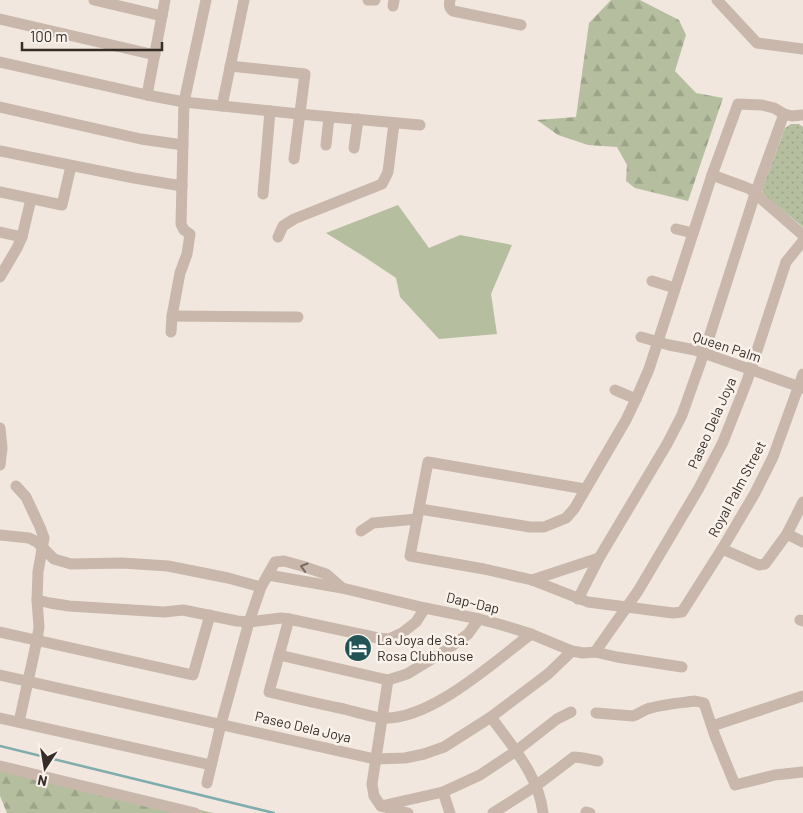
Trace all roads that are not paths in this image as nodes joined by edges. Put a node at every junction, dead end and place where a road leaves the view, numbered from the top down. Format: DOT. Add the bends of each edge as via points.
graph roads {
  1 [pos="94,0"];
  2 [pos="165,0"];
  3 [pos="206,0"];
  4 [pos="244,0"];
  5 [pos="368,0"];
  6 [pos="375,0"];
  7 [pos="450,0"];
  8 [pos="717,0"];
  9 [pos="162,16"];
  10 [pos="0,20"];
  11 [pos="522,25"];
  12 [pos="803,48"];
  13 [pos="155,55"];
  14 [pos="0,62"];
  15 [pos="230,66"];
  16 [pos="147,95"];
  17 [pos="184,102"];
  18 [pos="222,106"];
  19 [pos="0,107"];
  20 [pos="270,111"];
  21 [pos="299,114"];
  22 [pos="784,114"];
  23 [pos="803,115"];
  24 [pos="329,117"];
  25 [pos="358,119"];
  26 [pos="394,123"];
  27 [pos="420,125"];
  28 [pos="183,145"];
  29 [pos="326,145"];
  30 [pos="354,148"];
  31 [pos="0,151"];
  32 [pos="294,159"];
  33 [pos="70,166"];
  34 [pos="712,175"];
  35 [pos="182,186"];
  36 [pos="0,192"];
  37 [pos="263,194"];
  38 [pos="755,194"];
  39 [pos="32,199"];
  40 [pos="676,229"];
  41 [pos="0,232"];
  42 [pos="693,234"];
  43 [pos="803,235"];
  44 [pos="22,237"];
  45 [pos="278,237"];
  46 [pos="803,240"];
  47 [pos="0,275"];
  48 [pos="652,281"];
  49 [pos="675,288"];
  50 [pos="172,316"];
  51 [pos="298,317"];
  52 [pos="171,332"];
  53 [pos="641,337"];
  54 [pos="657,342"];
  55 [pos="704,353"];
  56 [pos="751,370"];
  57 [pos="803,374"];
  58 [pos="801,387"];
  59 [pos="615,390"];
  60 [pos="636,399"];
  61 [pos="0,428"];
  62 [pos="1,448"];
  63 [pos="0,465"];
  64 [pos="16,486"];
  65 [pos="585,489"];
  66 [pos="803,502"];
  67 [pos="418,514"];
  68 [pos="361,531"];
  69 [pos="787,534"];
  70 [pos="0,535"];
  71 [pos="803,542"];
  72 [pos="42,548"];
  73 [pos="722,549"];
  74 [pos="599,558"];
  75 [pos="268,575"];
  76 [pos="532,580"];
  77 [pos="261,587"];
  78 [pos="342,588"];
  79 [pos="578,599"];
  80 [pos="37,600"];
  81 [pos="425,608"];
  82 [pos="627,608"];
  83 [pos="210,615"];
  84 [pos="289,619"];
  85 [pos="479,619"];
  86 [pos="249,622"];
  87 [pos="0,632"];
  88 [pos="531,634"];
  89 [pos="37,640"];
  90 [pos="572,651"];
  91 [pos="596,652"];
  92 [pos="279,655"];
  93 [pos="682,667"];
  94 [pos="0,674"];
  95 [pos="28,680"];
  96 [pos="388,680"];
  97 [pos="803,696"];
  98 [pos="571,712"];
  99 [pos="596,713"];
  100 [pos="491,717"];
  101 [pos="0,718"];
  102 [pos="382,718"];
  103 [pos="19,722"];
  104 [pos="222,724"];
  105 [pos="712,726"];
  106 [pos="516,751"];
  107 [pos="375,759"];
  108 [pos="598,761"];
  109 [pos="211,765"];
  110 [pos="0,766"];
  111 [pos="803,772"];
  112 [pos="207,783"];
  113 [pos="537,785"];
  114 [pos="443,792"];
  115 [pos="381,806"];
  116 [pos="195,813"];
  117 [pos="408,813"];
  118 [pos="450,813"];
  119 [pos="493,813"];
  120 [pos="543,813"];
  1 -- 9 [label="street"];
  2 -- 9 [label="street"];
  3 -- 17 [label="street"];
  4 -- 15 [label="street"];
  5 -- 6 [label="street"];
  7 -- 11 [label="street" via="454,11"];
  8 -- 12 [label="street" via="757,42"];
  9 -- 13 [label="street"];
  10 -- 13 [label="street"];
  13 -- 16 [label="street"];
  14 -- 16 [label="street"];
  15 -- 18 [label="street"];
  15 -- 21 [label="street" via="305,74"];
  16 -- 17 [label="street"];
  17 -- 18 [label="street"];
  17 -- 28 [label="street"];
  18 -- 20 [label="street"];
  19 -- 28 [label="street" via="141,139"];
  20 -- 21 [label="street"];
  20 -- 37 [label="street"];
  21 -- 24 [label="street"];
  21 -- 32 [label="street"];
  22 -- 23 [label="street"];
  22 -- 34 [label="street" via="768,106 738,104"];
  22 -- 38 [label="street"];
  24 -- 25 [label="street"];
  24 -- 29 [label="street"];
  25 -- 26 [label="street"];
  25 -- 30 [label="street"];
  26 -- 27 [label="street"];
  26 -- 45 [label="street" via="388,172 382,184 294,219 283,226"];
  28 -- 35 [label="street"];
  31 -- 33 [label="street"];
  33 -- 35 [label="street"];
  33 -- 39 [label="street" via="62,205"];
  34 -- 38 [label="street" via="745,186"];
  34 -- 42 [label="street"];
  35 -- 50 [label="street" via="181,224 190,234"];
  36 -- 39 [label="street"];
  38 -- 43 [label="street"];
  38 -- 55 [label="street"];
  39 -- 44 [label="street"];
  40 -- 42 [label="street"];
  41 -- 44 [label="street"];
  42 -- 49 [label="street"];
  44 -- 47 [label="street"];
  46 -- 56 [label="street, Paseo Dela Joya" via="786,262"];
  48 -- 49 [label="street"];
  49 -- 54 [label="street"];
  50 -- 51 [label="street"];
  50 -- 52 [label="street"];
  53 -- 54 [label="street, Queen Palm"];
  54 -- 55 [label="street, Queen Palm"];
  54 -- 60 [label="street"];
  55 -- 56 [label="street, Queen Palm"];
  55 -- 74 [label="street" via="682,415"];
  56 -- 58 [label="street, Queen Palm"];
  56 -- 82 [label="street, Paseo Dela Joya" via="719,450"];
  57 -- 58 [label="street, Royal Palm Street"];
  58 -- 73 [label="street, Royal Palm Street" via="773,457"];
  59 -- 60 [label="street"];
  60 -- 65 [label="street"];
  61 -- 62 [label="street"];
  62 -- 63 [label="street"];
  64 -- 72 [label="street" via="26,497 40,527 44,538"];
  65 -- 67 [label="street" via="566,518 544,527"];
  65 -- 67 [label="street" via="428,462"];
  66 -- 69 [label="street"];
  67 -- 68 [label="street" via="373,523"];
  67 -- 76 [label="street" via="410,556"];
  69 -- 71 [label="street"];
  69 -- 73 [label="street" via="765,564 759,565"];
  70 -- 72 [label="street" via="29,538"];
  72 -- 77 [label="street" via="54,559 71,564 168,566"];
  72 -- 80 [label="street"];
  73 -- 82 [label="street, Royal Palm Street" via="682,612"];
  74 -- 76 [label="street"];
  74 -- 79 [label="street"];
  75 -- 77 [label="street"];
  75 -- 78 [label="street, Dap~Dap"];
  78 -- 75 [label="street, one-way" via="326,574 284,561 275,562"];
  76 -- 79 [label="street"];
  77 -- 86 [label="street"];
  78 -- 81 [label="street, Dap~Dap"];
  79 -- 82 [label="street"];
  80 -- 83 [label="street" via="162,617 183,610"];
  80 -- 89 [label="street"];
  81 -- 84 [label="street" via="416,622 389,639"];
  81 -- 85 [label="street, Dap~Dap"];
  82 -- 91 [label="street, Paseo Dela Joya"];
  83 -- 86 [label="street"];
  83 -- 89 [label="street" via="193,674"];
  84 -- 86 [label="street"];
  84 -- 92 [label="street"];
  85 -- 88 [label="street, Dap~Dap"];
  85 -- 96 [label="street" via="468,634 445,651 407,674"];
  86 -- 104 [label="street"];
  87 -- 89 [label="street"];
  88 -- 90 [label="street, Dap~Dap"];
  88 -- 102 [label="street" via="441,700 405,716"];
  89 -- 95 [label="street"];
  90 -- 91 [label="street, Dap~Dap"];
  90 -- 100 [label="street, Paseo Dela Joya" via="548,674"];
  91 -- 93 [label="street, Dap~Dap"];
  92 -- 96 [label="street"];
  92 -- 102 [label="street" via="270,692"];
  94 -- 95 [label="street, Paseo Dela Joya"];
  95 -- 103 [label="street"];
  95 -- 104 [label="street, Paseo Dela Joya"];
  96 -- 102 [label="street"];
  97 -- 105 [label="street"];
  98 -- 106 [label="street"];
  99 -- 105 [label="street" via="634,716 650,708 695,701 704,703"];
  100 -- 106 [label="street"];
  100 -- 107 [label="street, Paseo Dela Joya" via="444,747 405,758"];
  101 -- 103 [label="street"];
  102 -- 107 [label="street"];
  103 -- 109 [label="street"];
  104 -- 107 [label="street, Paseo Dela Joya"];
  104 -- 109 [label="street"];
  105 -- 111 [label="street" via="735,784"];
  106 -- 113 [label="street"];
  106 -- 114 [label="street" via="480,775"];
  107 -- 115 [label="street" via="372,784 374,796"];
  108 -- 113 [label="street" via="574,758"];
  109 -- 112 [label="street"];
  110 -- 116 [label="street"];
  113 -- 119 [label="street"];
  113 -- 120 [label="street"];
  114 -- 115 [label="street"];
  114 -- 118 [label="street"];
  115 -- 117 [label="street"];
}
